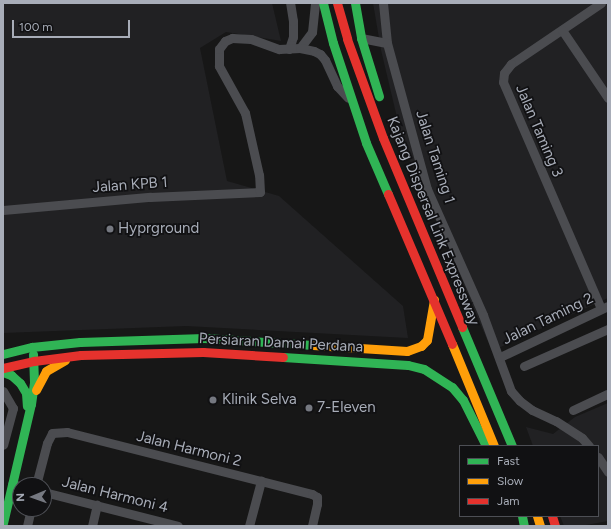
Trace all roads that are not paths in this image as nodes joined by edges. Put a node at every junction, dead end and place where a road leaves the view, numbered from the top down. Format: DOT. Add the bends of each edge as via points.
graph roads {
  1 [pos="290,3"];
  2 [pos="316,3"];
  3 [pos="322,3"];
  4 [pos="337,3"];
  5 [pos="355,3"];
  6 [pos="383,3"];
  7 [pos="601,3"];
  8 [pos="562,30"];
  9 [pos="361,38"];
  10 [pos="387,43"];
  11 [pos="300,48"];
  12 [pos="289,50"];
  13 [pos="608,98"];
  14 [pos="352,102"];
  15 [pos="383,138"];
  16 [pos="3,210"];
  17 [pos="434,299"];
  18 [pos="604,308"];
  19 [pos="608,330"];
  20 [pos="32,347"];
  21 [pos="3,354"];
  22 [pos="81,355"];
  23 [pos="500,358"];
  24 [pos="34,361"];
  25 [pos="524,366"];
  26 [pos="3,368"];
  27 [pos="3,372"];
  28 [pos="3,391"];
  29 [pos="608,394"];
  30 [pos="31,404"];
  31 [pos="573,410"];
  32 [pos="28,420"];
  33 [pos="8,432"];
  34 [pos="24,435"];
  35 [pos="508,436"];
  36 [pos="3,445"];
  37 [pos="486,445"];
  38 [pos="494,445"];
  39 [pos="512,445"];
  40 [pos="515,445"];
  41 [pos="588,445"];
  42 [pos="599,458"];
  43 [pos="608,472"];
  44 [pos="17,477"];
  45 [pos="38,477"];
  46 [pos="261,481"];
  47 [pos="52,494"];
  48 [pos="12,497"];
  49 [pos="96,505"];
  50 [pos="3,523"];
  51 [pos="92,526"];
  52 [pos="178,526"];
  53 [pos="249,526"];
  54 [pos="312,526"];
  1 -- 12 [label="street" via="293,37"];
  2 -- 11 [label="street" via="312,32"];
  3 -- 14 [label="main road, Kajang Dispersal Link Expressway"];
  4 -- 15 [label="main road, Kajang Dispersal Link Expressway" via="347,39"];
  5 -- 9 [label="main road"];
  6 -- 10 [label="street, Jalan Taming 1"];
  7 -- 8 [label="street, Jalan Taming 3"];
  8 -- 13 [label="street"];
  8 -- 18 [label="street, Jalan Taming 3" via="511,64 504,73 503,82"];
  9 -- 10 [label="street"];
  9 -- 15 [label="main road" via="378,96"];
  10 -- 23 [label="street, Jalan Taming 1" via="427,189"];
  11 -- 12 [label="street"];
  11 -- 14 [label="street" via="320,54 337,86"];
  12 -- 16 [label="street, Jalan KPB 1" via="241,38 225,41 219,49 219,66 245,113 259,175 260,192 150,197"];
  14 -- 17 [label="main road, Kajang Dispersal Link Expressway" via="366,143"];
  15 -- 35 [label="main road, Kajang Dispersal Link Expressway"];
  17 -- 20 [label="main road, Persiaran Damai Perdana" via="427,340 414,350 406,351 204,338 80,342"];
  17 -- 38 [label="main road, Kajang Dispersal Link Expressway"];
  18 -- 23 [label="street, Jalan Taming 2"];
  19 -- 25 [label="street"];
  20 -- 21 [label="main road"];
  20 -- 24 [label="main road"];
  22 -- 24 [label="main road, Persiaran Damai Perdana"];
  22 -- 30 [label="main road" via="56,364 46,371"];
  22 -- 37 [label="main road, Persiaran Damai Perdana" via="203,352 408,364 424,370 452,387 463,400"];
  23 -- 41 [label="street, Jalan Taming 1" via="502,372 511,391 520,402 582,438"];
  24 -- 26 [label="main road, Persiaran Damai Perdana"];
  24 -- 30 [label="main road"];
  27 -- 32 [label="main road" via="20,382 26,393"];
  28 -- 33 [label="street" via="13,408"];
  29 -- 31 [label="street"];
  30 -- 32 [label="main road"];
  32 -- 34 [label="main road"];
  33 -- 34 [label="street"];
  33 -- 36 [label="street"];
  34 -- 44 [label="main road"];
  35 -- 39 [label="main road, Kajang Dispersal Link Expressway"];
  35 -- 40 [label="main road"];
  42 -- 43 [label="street"];
  45 -- 46 [label="street, Jalan Harmoni 2" via="52,433 67,432"];
  46 -- 53 [label="street"];
  46 -- 54 [label="street, Jalan Harmoni 2" via="312,494 317,498"];
  47 -- 49 [label="street, Jalan Harmoni 4"];
  48 -- 50 [label="main road"];
  49 -- 51 [label="street"];
  49 -- 52 [label="street, Jalan Harmoni 4"];
}
